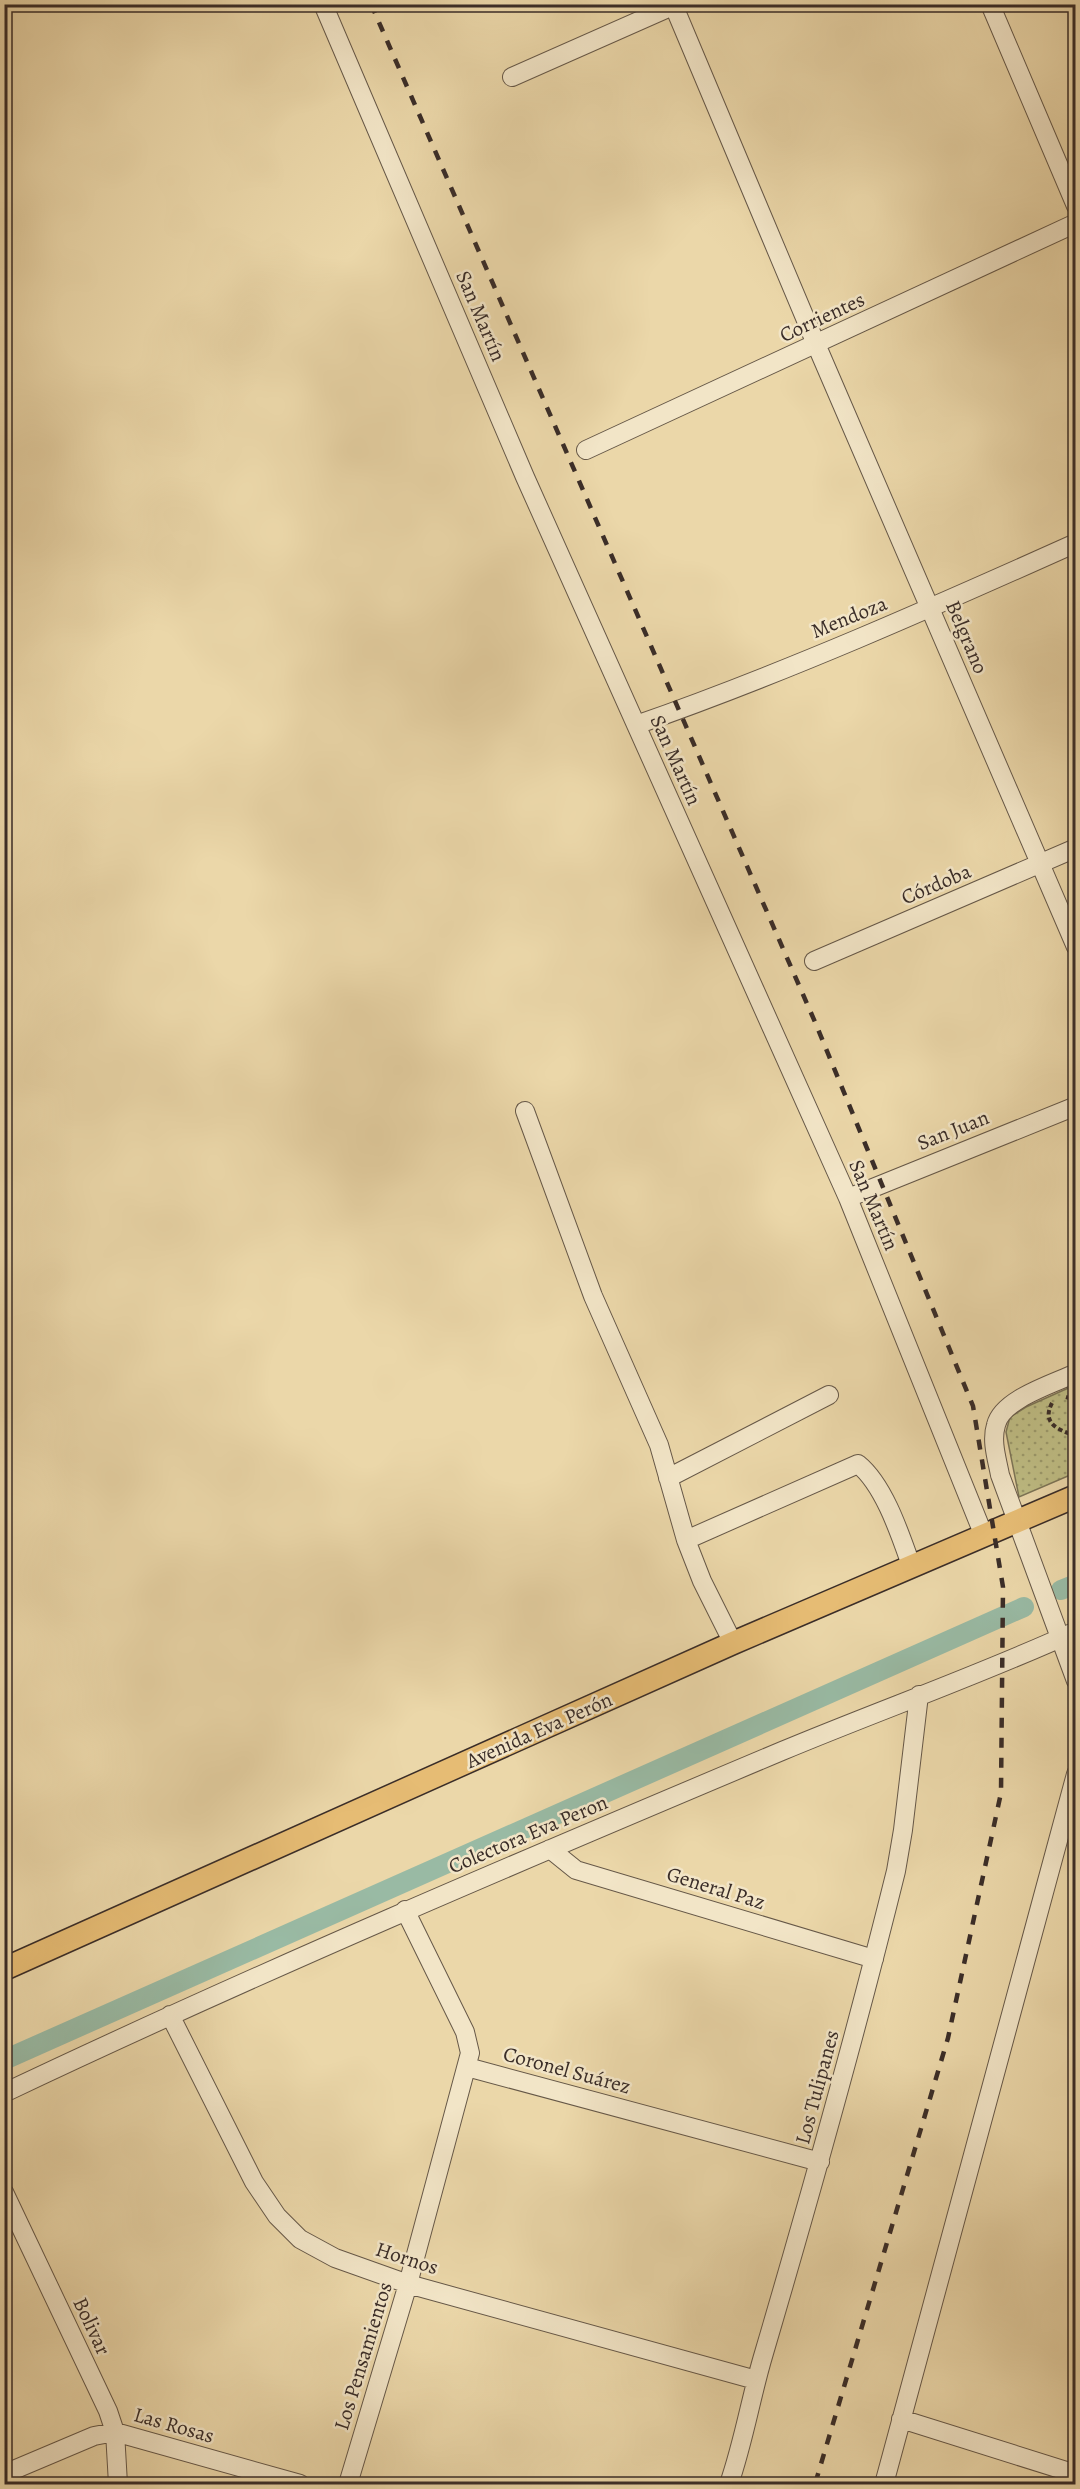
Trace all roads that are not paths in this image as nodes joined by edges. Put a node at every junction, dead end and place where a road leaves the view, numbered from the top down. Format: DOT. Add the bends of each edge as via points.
graph roads {
  1 [pos="323,4"];
  2 [pos="990,4"];
  3 [pos="675,5"];
  4 [pos="512,77"];
  5 [pos="1076,206"];
  6 [pos="1076,223"];
  7 [pos="816,344"];
  8 [pos="586,450"];
  9 [pos="1076,543"];
  10 [pos="931,608"];
  11 [pos="636,725"];
  12 [pos="1076,849"];
  13 [pos="1039,865"];
  14 [pos="1076,947"];
  15 [pos="814,961"];
  16 [pos="1076,1106"];
  17 [pos="525,1111"];
  18 [pos="848,1198"];
  19 [pos="1076,1374"];
  20 [pos="830,1395"];
  21 [pos="668,1478"];
  22 [pos="1076,1496"];
  23 [pos="1017,1522"];
  24 [pos="984,1536"];
  25 [pos="686,1540"];
  26 [pos="911,1565"];
  27 [pos="1067,1635"];
  28 [pos="733,1643"];
  29 [pos="1076,1681"];
  30 [pos="919,1695"];
  31 [pos="1076,1774"];
  32 [pos="550,1849"];
  33 [pos="405,1910"];
  34 [pos="874,1959"];
  35 [pos="4,1969"];
  36 [pos="170,2015"];
  37 [pos="467,2067"];
  38 [pos="4,2093"];
  39 [pos="820,2162"];
  40 [pos="4,2192"];
  41 [pos="408,2284"];
  42 [pos="756,2380"];
  43 [pos="901,2419"];
  44 [pos="115,2432"];
  45 [pos="4,2474"];
  46 [pos="1076,2474"];
  47 [pos="118,2484"];
  48 [pos="300,2484"];
  49 [pos="348,2484"];
  50 [pos="729,2484"];
  51 [pos="884,2484"];
  1 -- 11 [label="street, San Martín" via="525,477"];
  2 -- 5 [label="street"];
  3 -- 4 [label="street"];
  3 -- 7 [label="street, Belgrano"];
  6 -- 7 [label="street, Corrientes"];
  7 -- 8 [label="street, Corrientes"];
  7 -- 10 [label="street, Belgrano"];
  9 -- 10 [label="street, Mendoza"];
  10 -- 11 [label="street, Mendoza"];
  10 -- 13 [label="street, Belgrano"];
  11 -- 18 [label="street, San Martín"];
  12 -- 13 [label="street, Córdoba"];
  13 -- 14 [label="street, Belgrano"];
  13 -- 15 [label="street, Córdoba"];
  16 -- 18 [label="street, San Juan"];
  17 -- 21 [label="street" via="593,1296 659,1445"];
  18 -- 24 [label="street, San Martín"];
  19 -- 23 [label="street" via="1013,1402 996,1424 994,1440 1000,1475"];
  20 -- 21 [label="street"];
  21 -- 25 [label="street"];
  22 -- 23 [label="main road, Avenida Eva Perón"];
  23 -- 24 [label="main road, Avenida Eva Perón"];
  23 -- 27 [label="street"];
  24 -- 26 [label="main road, Avenida Eva Perón"];
  25 -- 26 [label="street" via="858,1464 867,1472 896,1523"];
  25 -- 28 [label="street"];
  26 -- 28 [label="main road, Avenida Eva Perón"];
  27 -- 29 [label="street"];
  27 -- 30 [label="street, Colectora Eva Peron"];
  28 -- 35 [label="main road, Avenida Eva Perón"];
  30 -- 32 [label="street, Colectora Eva Peron"];
  30 -- 34 [label="street, Los Tulipanes" via="902,1840"];
  31 -- 43 [label="street"];
  32 -- 33 [label="street, Colectora Eva Peron"];
  32 -- 34 [label="street, General Paz" via="576,1870"];
  33 -- 36 [label="street, Colectora Eva Peron"];
  33 -- 37 [label="street" via="465,2032 470,2053"];
  34 -- 39 [label="street, Los Tulipanes"];
  36 -- 38 [label="street, Colectora Eva Peron"];
  36 -- 41 [label="street, Hornos" via="254,2182 277,2216 300,2239 335,2258"];
  37 -- 39 [label="street, Coronel Suárez"];
  37 -- 41 [label="street, Los Pensamientos"];
  39 -- 42 [label="street, Los Tulipanes"];
  40 -- 44 [label="street, Bolivar"];
  41 -- 42 [label="street, Hornos"];
  41 -- 49 [label="street, Los Pensamientos"];
  42 -- 50 [label="street, Los Tulipanes" via="740,2455"];
  43 -- 46 [label="street"];
  43 -- 51 [label="street"];
  44 -- 45 [label="street, Las Rosas" via="94,2436"];
  44 -- 47 [label="street, Bolivar"];
  44 -- 48 [label="street, Las Rosas"];
}
